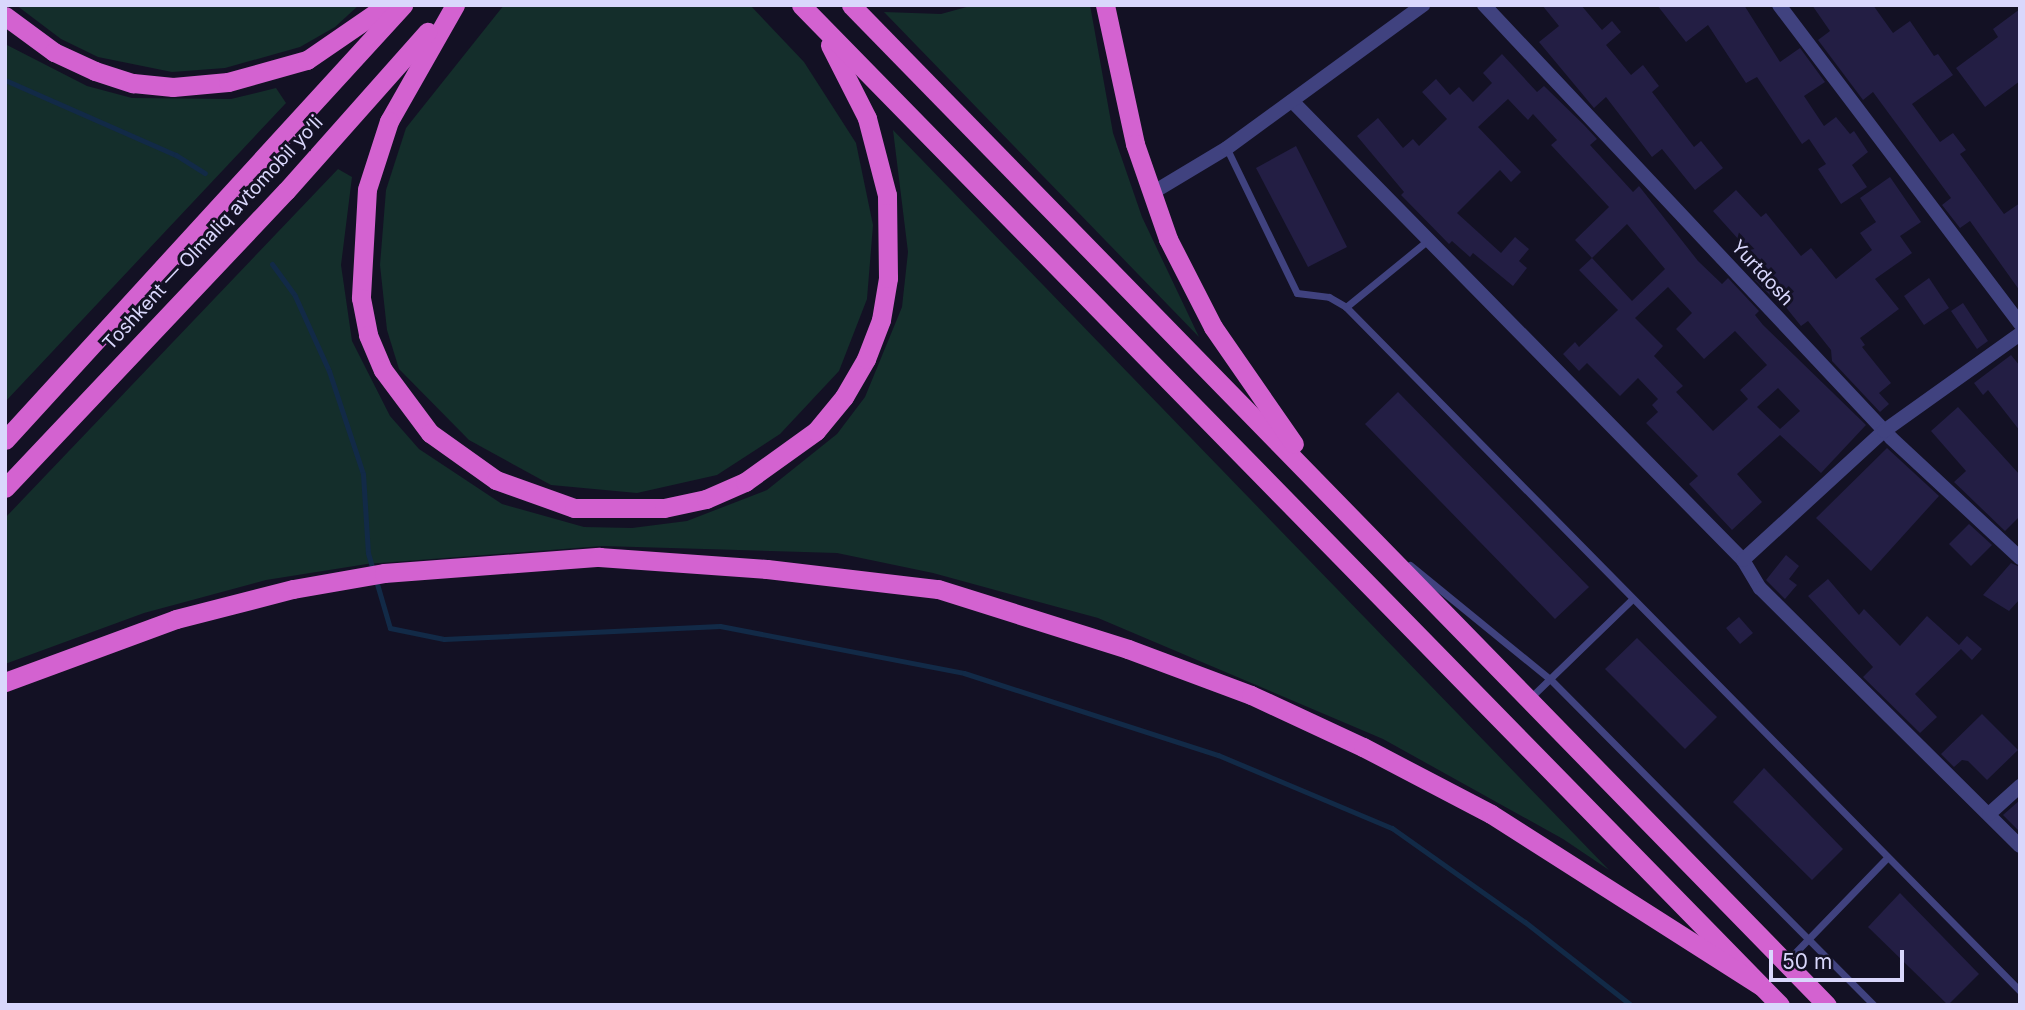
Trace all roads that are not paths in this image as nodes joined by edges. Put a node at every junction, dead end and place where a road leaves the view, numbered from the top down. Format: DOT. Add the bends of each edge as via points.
graph roads {
  1 [pos="387,5"];
  2 [pos="403,5"];
  3 [pos="453,5"];
  4 [pos="800,5"];
  5 [pos="851,5"];
  6 [pos="1105,5"];
  7 [pos="1423,5"];
  8 [pos="1484,5"];
  9 [pos="1779,5"];
  10 [pos="5,16"];
  11 [pos="1292,101"];
  12 [pos="1227,148"];
  13 [pos="1152,193"];
  14 [pos="1427,242"];
  15 [pos="1346,307"];
  16 [pos="2020,324"];
  17 [pos="2020,334"];
  18 [pos="1884,431"];
  19 [pos="5,440"];
  20 [pos="5,488"];
  21 [pos="1353,519"];
  22 [pos="2020,558"];
  23 [pos="1744,559"];
  24 [pos="1631,600"];
  25 [pos="1550,678"];
  26 [pos="5,682"];
  27 [pos="1529,699"];
  28 [pos="2020,786"];
  29 [pos="1989,814"];
  30 [pos="2020,846"];
  31 [pos="1887,858"];
  32 [pos="1808,939"];
  33 [pos="1786,962"];
  34 [pos="1761,986"];
  35 [pos="2020,991"];
  36 [pos="1780,1005"];
  37 [pos="1827,1005"];
  38 [pos="1874,1005"];
  1 -- 10 [label="highway" via="307,60 228,82 173,87 133,83 95,71 54,52"];
  2 -- 19 [label="highway, Toshkent — Olmaliq avtomobil yo‘li"];
  3 -- 4 [label="highway" via="389,121 367,189 360,298 368,335 404,403 462,458 533,496 574,508 620,511 706,499 781,460 816,431 844,397 881,320 891,236 880,154 851,82"];
  3 -- 20 [label="highway, Toshkent — Olmaliq avtomobil yo‘li" via="286,191"];
  4 -- 34 [label="highway"];
  5 -- 21 [label="highway"];
  6 -- 13 [label="highway" via="1135,144"];
  7 -- 11 [label="street"];
  8 -- 18 [label="street, Yurtdosh"];
  9 -- 16 [label="street"];
  11 -- 12 [label="street"];
  11 -- 14 [label="street"];
  12 -- 13 [label="street"];
  12 -- 15 [label="lane" via="1297,293 1329,297"];
  13 -- 21 [label="highway" via="1168,239 1213,327 1281,427"];
  14 -- 15 [label="lane"];
  14 -- 23 [label="street"];
  15 -- 24 [label="lane"];
  17 -- 18 [label="street"];
  18 -- 22 [label="street, Yurtdosh"];
  18 -- 23 [label="street"];
  21 -- 25 [label="lane"];
  21 -- 27 [label="highway"];
  23 -- 29 [label="street" via="1759,588"];
  24 -- 25 [label="lane"];
  24 -- 31 [label="lane"];
  25 -- 27 [label="lane"];
  25 -- 32 [label="lane"];
  26 -- 34 [label="highway" via="176,619 293,589 384,573 599,557 767,569 938,589 1141,653 1251,695 1363,747 1491,814"];
  27 -- 33 [label="highway"];
  28 -- 29 [label="street"];
  29 -- 30 [label="street"];
  31 -- 32 [label="lane"];
  31 -- 35 [label="lane"];
  32 -- 33 [label="lane"];
  32 -- 38 [label="lane"];
  33 -- 37 [label="highway"];
  34 -- 36 [label="highway"];
}
